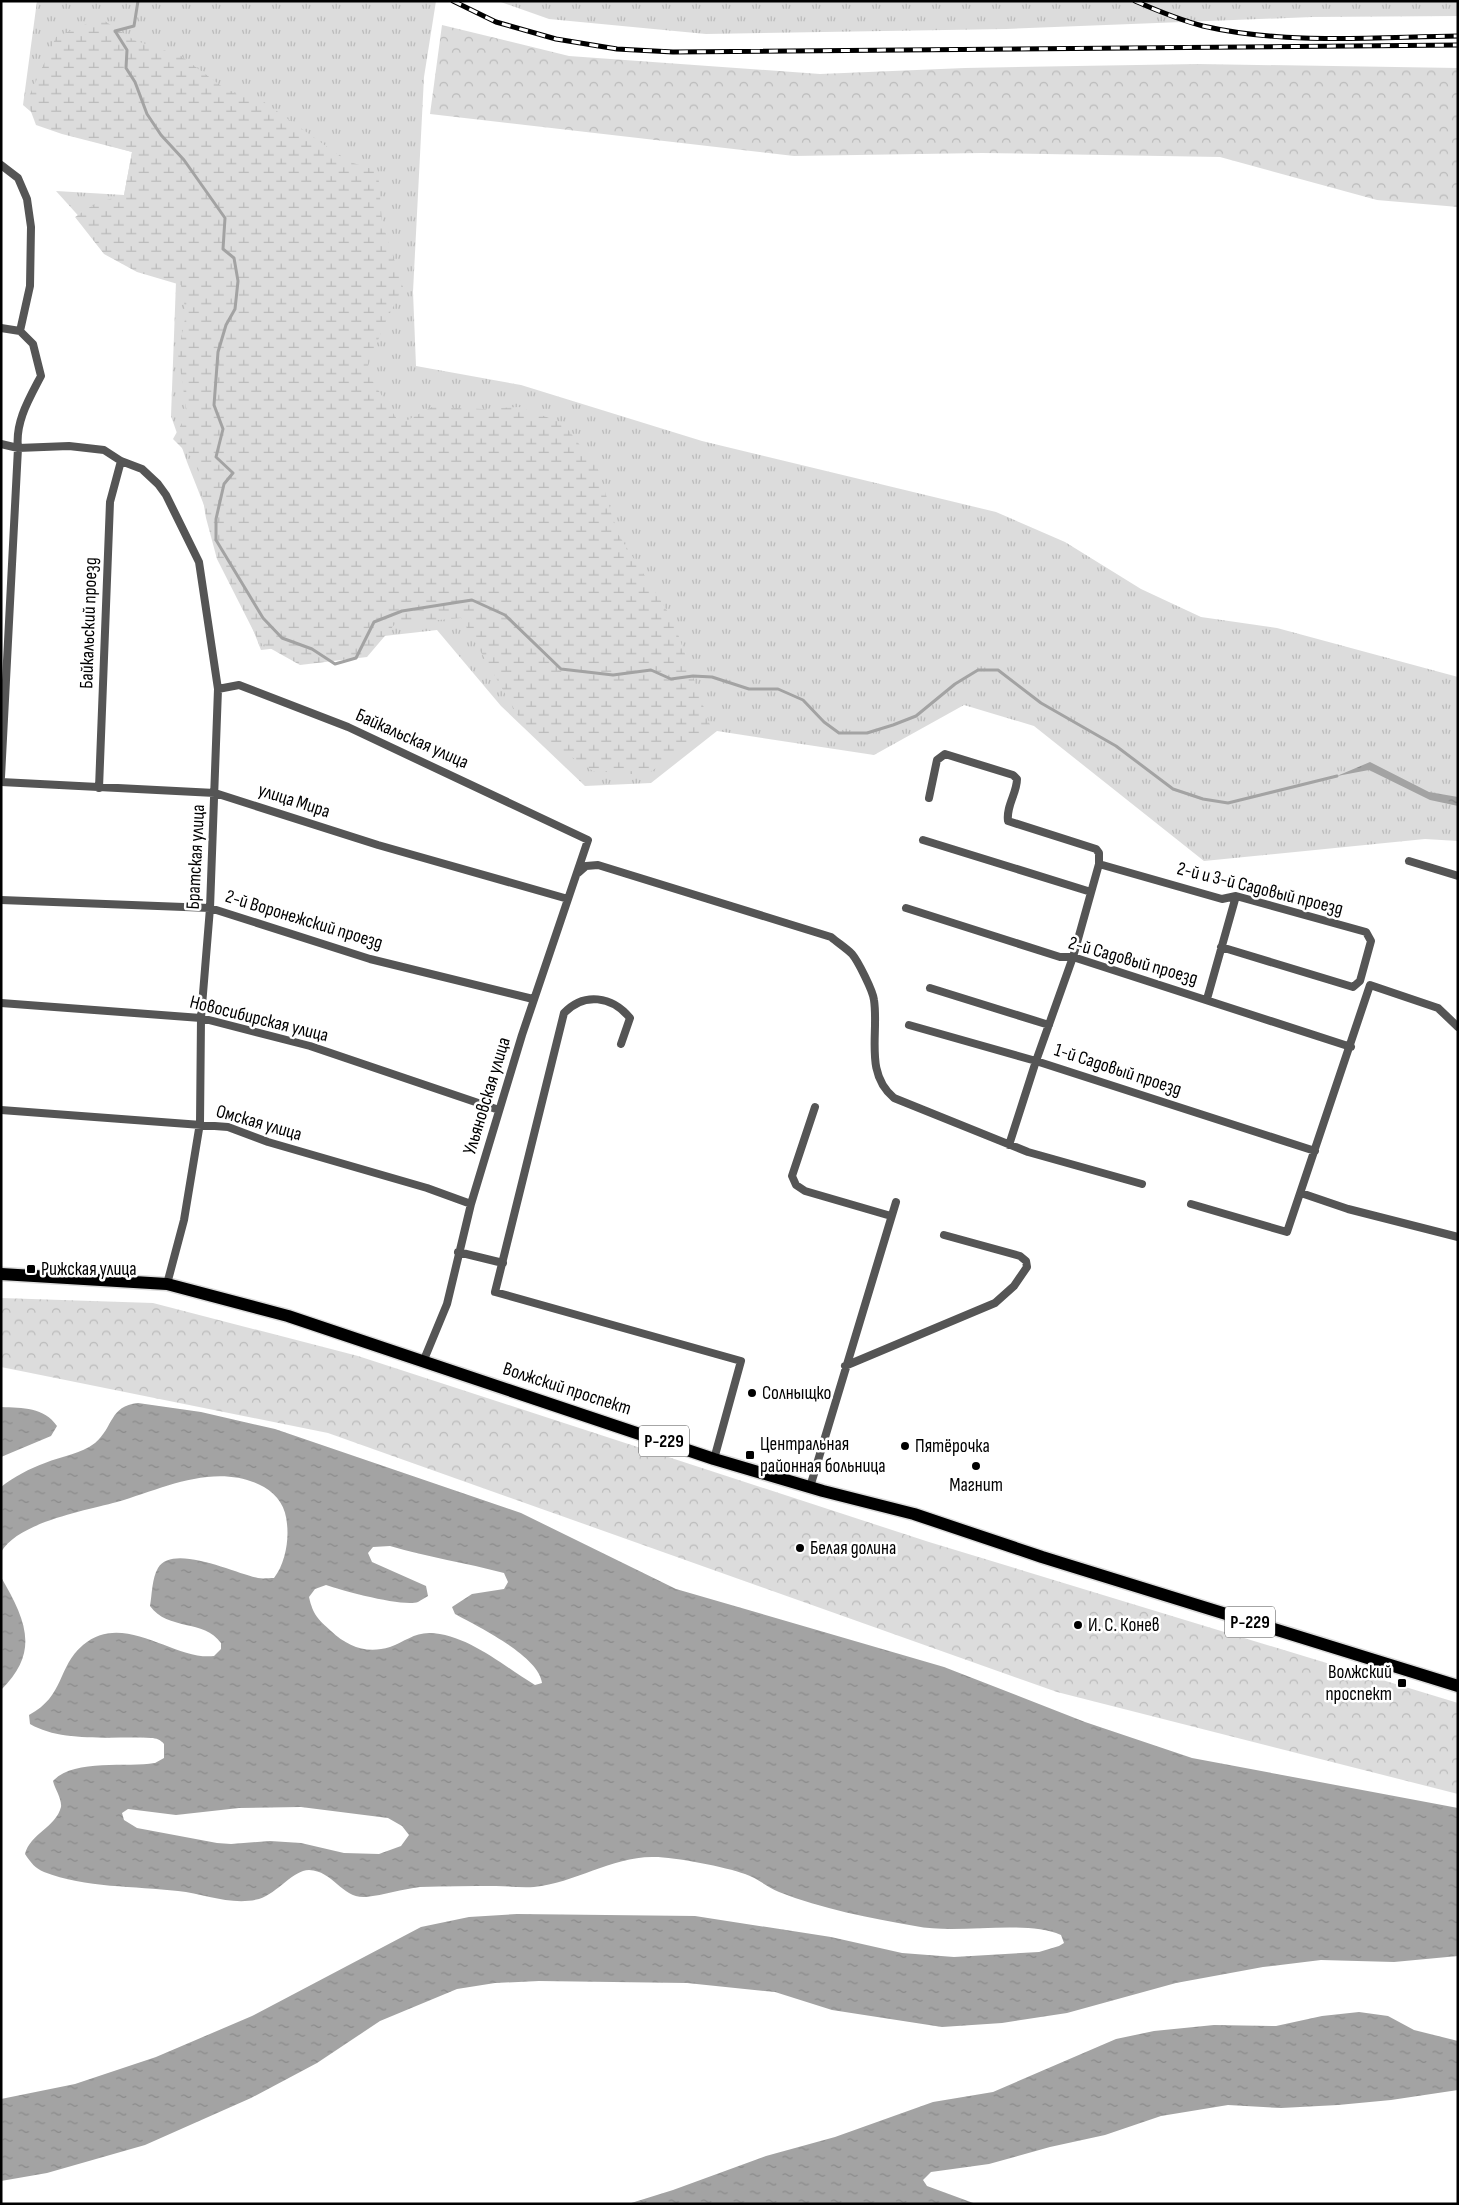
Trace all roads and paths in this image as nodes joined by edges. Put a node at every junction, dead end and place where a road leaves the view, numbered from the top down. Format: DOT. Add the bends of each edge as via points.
graph roads {
  1 [pos="1,165"];
  2 [pos="1,328"];
  3 [pos="20,331"];
  4 [pos="1,444"];
  5 [pos="18,448"];
  6 [pos="121,461"];
  7 [pos="218,689"];
  8 [pos="1,777"];
  9 [pos="1,782"];
  10 [pos="99,788"];
  11 [pos="215,793"];
  12 [pos="929,798"];
  13 [pos="588,840"];
  14 [pos="923,840"];
  15 [pos="1409,861"];
  16 [pos="1100,864"];
  17 [pos="576,875"];
  18 [pos="1458,876"];
  19 [pos="1091,892"];
  20 [pos="1236,896"];
  21 [pos="568,899"];
  22 [pos="1,900"];
  23 [pos="210,908"];
  24 [pos="906,908"];
  25 [pos="1221,947"];
  26 [pos="1073,957"];
  27 [pos="930,988"];
  28 [pos="533,999"];
  29 [pos="1208,999"];
  30 [pos="1,1002"];
  31 [pos="201,1018"];
  32 [pos="910,1025"];
  33 [pos="1049,1025"];
  34 [pos="1458,1027"];
  35 [pos="621,1044"];
  36 [pos="1351,1047"];
  37 [pos="1036,1061"];
  38 [pos="815,1107"];
  39 [pos="1,1110"];
  40 [pos="499,1110"];
  41 [pos="200,1123"];
  42 [pos="1009,1145"];
  43 [pos="1315,1151"];
  44 [pos="1142,1184"];
  45 [pos="1301,1193"];
  46 [pos="896,1202"];
  47 [pos="471,1204"];
  48 [pos="1192,1204"];
  49 [pos="892,1216"];
  50 [pos="944,1235"];
  51 [pos="1458,1237"];
  52 [pos="458,1252"];
  53 [pos="503,1263"];
  54 [pos="1,1274"];
  55 [pos="167,1284"];
  56 [pos="423,1362"];
  57 [pos="845,1366"];
  58 [pos="714,1459"];
  59 [pos="810,1487"];
  60 [pos="1458,1686"];
  1 -- 3 [label="street" via="18,178 27,200 31,227 30,286"];
  2 -- 3 [label="street"];
  3 -- 5 [label="street" via="33,344 41,376 16,434"];
  4 -- 5 [label="street"];
  5 -- 6 [label="street" via="69,446 104,450"];
  5 -- 8 [label="street"];
  6 -- 7 [label="street, Братская улица" via="142,469 158,484 199,562"];
  6 -- 10 [label="street, Байкальский проезд" via="110,502"];
  7 -- 11 [label="street, Братская улица"];
  7 -- 13 [label="street, Байкальская улица" via="238,685 348,727"];
  9 -- 10 [label="street, улица Мира"];
  10 -- 11 [label="street, улица Мира"];
  11 -- 21 [label="street, улица Мира" via="378,845"];
  11 -- 23 [label="street, Братская улица"];
  12 -- 16 [label="street" via="936,760 945,754 1013,776 1017,785 1007,814 1008,821 1096,849"];
  13 -- 17 [label="street, Ульяновская улица"];
  14 -- 19 [label="street"];
  15 -- 18 [label="street"];
  16 -- 19 [label="street"];
  16 -- 20 [label="street, 2-й и 3-й Садовый проезд" via="1222,899"];
  17 -- 21 [label="street, Ульяновская улица"];
  17 -- 42 [label="street" via="586,866 598,864 831,937 853,956 874,998 874,1057 886,1091 906,1105"];
  19 -- 26 [label="street"];
  20 -- 25 [label="street"];
  20 -- 25 [label="street, 2-й и 3-й Садовый проезд" via="1366,932 1371,941 1360,981 1353,986"];
  21 -- 28 [label="street, Ульяновская улица"];
  22 -- 23 [label="street, 2-й Воронежский проезд"];
  23 -- 28 [label="street, 2-й Воронежский проезд" via="370,959"];
  23 -- 31 [label="street, Братская улица"];
  24 -- 26 [label="street, 2-й Садовый проезд" via="1060,957"];
  25 -- 29 [label="street"];
  26 -- 29 [label="street, 2-й Садовый проезд"];
  26 -- 33 [label="street"];
  27 -- 33 [label="street"];
  28 -- 40 [label="street, Ульяновская улица"];
  29 -- 36 [label="street, 2-й Садовый проезд"];
  30 -- 31 [label="street, Новосибирская улица"];
  31 -- 40 [label="street, Новосибирская улица" via="310,1046"];
  31 -- 41 [label="street, Братская улица"];
  32 -- 37 [label="street, 1-й Садовый проезд"];
  33 -- 37 [label="street"];
  34 -- 36 [label="street" via="1438,1008 1370,985"];
  35 -- 53 [label="street" via="630,1018 622,1008 601,1000 582,999 564,1013"];
  36 -- 43 [label="street"];
  37 -- 42 [label="street"];
  37 -- 43 [label="street, 1-й Садовый проезд"];
  38 -- 49 [label="street" via="792,1176 796,1185 805,1192"];
  39 -- 41 [label="street, Омская улица"];
  40 -- 47 [label="street, Ульяновская улица"];
  41 -- 47 [label="street, Омская улица" via="228,1127"];
  41 -- 55 [label="street, Братская улица" via="184,1220"];
  42 -- 44 [label="street"];
  43 -- 45 [label="street"];
  45 -- 48 [label="street" via="1287,1232"];
  45 -- 51 [label="street" via="1348,1209"];
  46 -- 49 [label="street"];
  47 -- 52 [label="street, Ульяновская улица"];
  49 -- 57 [label="street"];
  50 -- 57 [label="street" via="1020,1256 1027,1267 1014,1286 995,1303"];
  52 -- 53 [label="street"];
  52 -- 56 [label="street, Ульяновская улица" via="447,1304"];
  53 -- 58 [label="street" via="495,1292 741,1360"];
  54 -- 55 [label="main road, Волжский проспект / Р-229"];
  55 -- 56 [label="main road, Волжский проспект / Р-229" via="288,1316"];
  56 -- 58 [label="main road, Волжский проспект / Р-229"];
  57 -- 59 [label="street"];
  58 -- 59 [label="main road, Волжский проспект / Р-229"];
  59 -- 60 [label="main road, Волжский проспект / Р-229" via="914,1514"];
}
